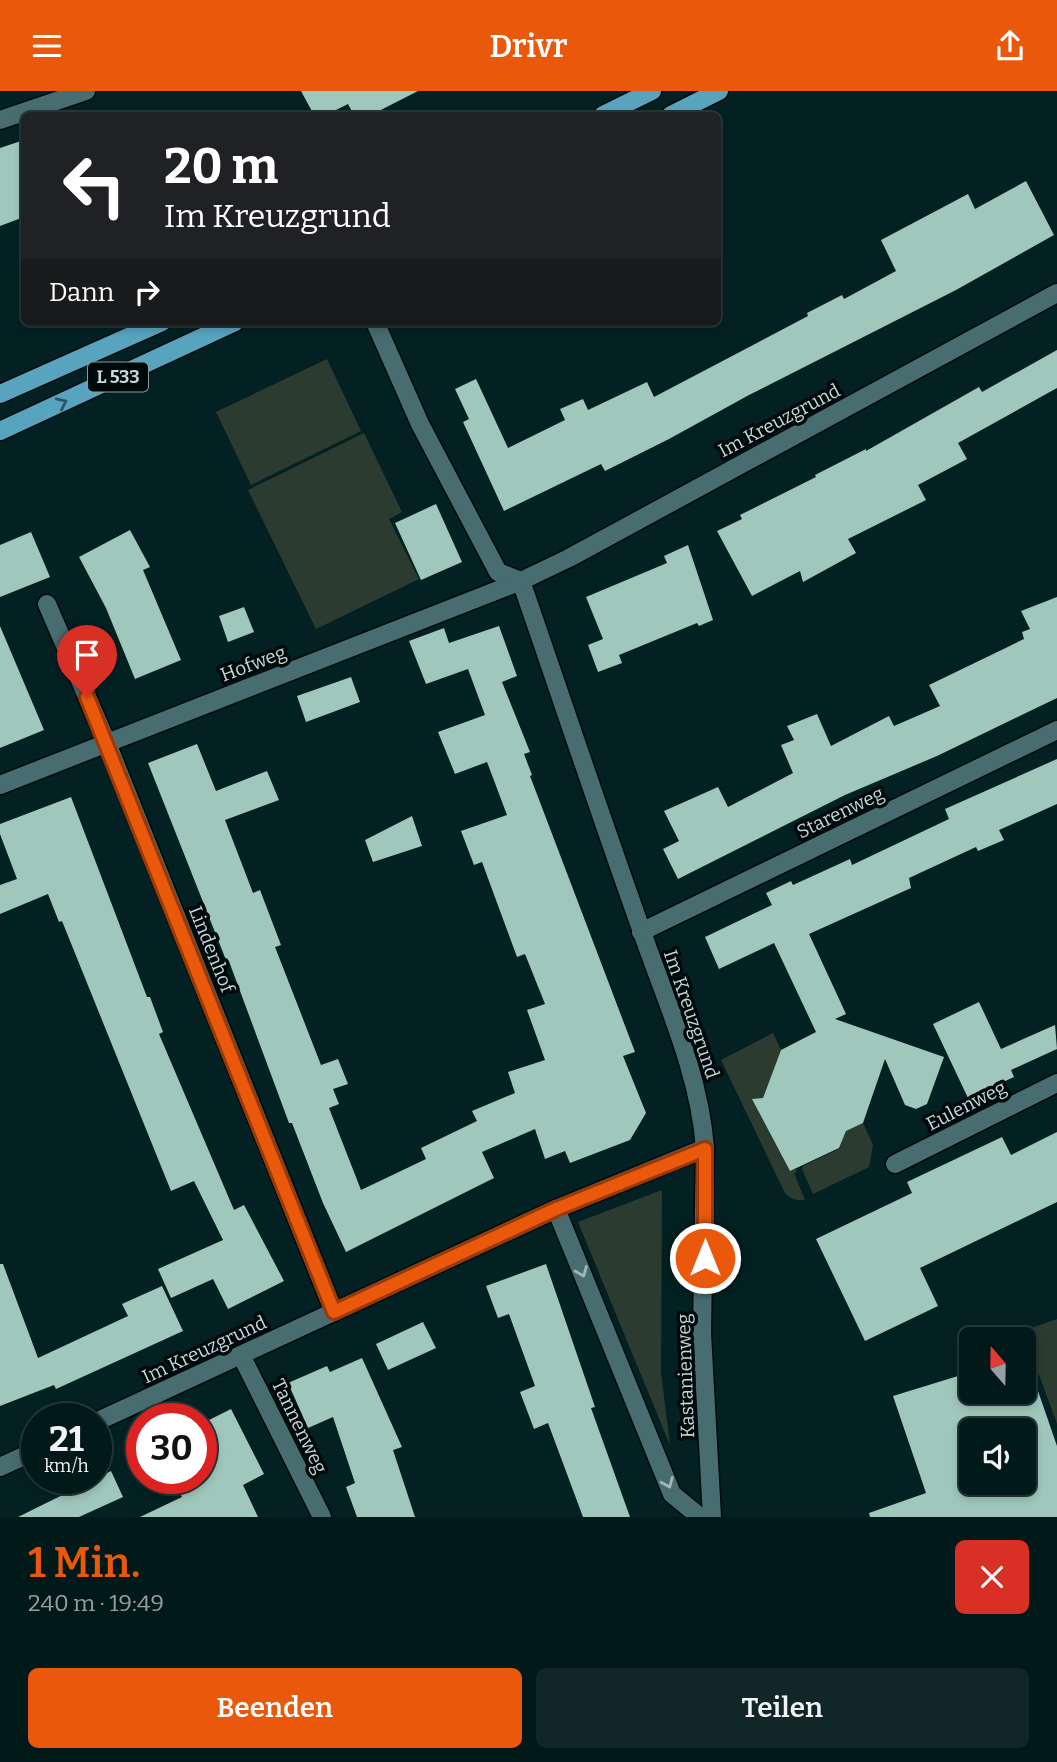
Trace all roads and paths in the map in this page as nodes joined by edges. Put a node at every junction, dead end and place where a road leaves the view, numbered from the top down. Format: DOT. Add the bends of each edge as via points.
graph roads {
  1 [pos="86,91"];
  2 [pos="652,91"];
  3 [pos="719,91"];
  4 [pos="24,112"];
  5 [pos="609,112"];
  6 [pos="677,112"];
  7 [pos="21,113"];
  8 [pos="0,120"];
  9 [pos="1057,293"];
  10 [pos="153,326"];
  11 [pos="226,326"];
  12 [pos="377,326"];
  13 [pos="0,394"];
  14 [pos="0,431"];
  15 [pos="521,581"];
  16 [pos="47,604"];
  17 [pos="1057,730"];
  18 [pos="107,743"];
  19 [pos="0,785"];
  20 [pos="641,932"];
  21 [pos="1057,1083"];
  22 [pos="705,1149"];
  23 [pos="895,1164"];
  24 [pos="556,1209"];
  25 [pos="334,1312"];
  26 [pos="241,1355"];
  27 [pos="112,1415"];
  28 [pos="21,1457"];
  29 [pos="0,1467"];
  30 [pos="322,1517"];
  31 [pos="700,1517"];
  32 [pos="712,1517"];
  1 -- 4 [label="street"];
  2 -- 5 [label="main road"];
  3 -- 6 [label="main road"];
  7 -- 8 [label="street"];
  9 -- 15 [label="street, Im Kreuzgrund"];
  10 -- 13 [label="main road, L 533"];
  14 -- 11 [label="main road, L 533, one-way"];
  12 -- 15 [label="street" via="420,424 498,572"];
  15 -- 18 [label="street, Hofweg"];
  15 -- 20 [label="street, Im Kreuzgrund"];
  16 -- 18 [label="street, Lindenhof"];
  17 -- 20 [label="street, Starenweg"];
  18 -- 19 [label="street, Hofweg"];
  18 -- 25 [label="street, Lindenhof"];
  20 -- 22 [label="street, Im Kreuzgrund" via="681,1035 703,1119"];
  21 -- 23 [label="street, Eulenweg"];
  22 -- 24 [label="street, Im Kreuzgrund"];
  22 -- 32 [label="street, Kastanienweg" via="702,1333"];
  24 -- 25 [label="street, Im Kreuzgrund"];
  24 -- 31 [label="street, Kastanienweg, one-way" via="672,1494"];
  25 -- 26 [label="street, Im Kreuzgrund"];
  26 -- 27 [label="street, Im Kreuzgrund"];
  26 -- 30 [label="street, Tannenweg"];
  28 -- 29 [label="street"];
}
